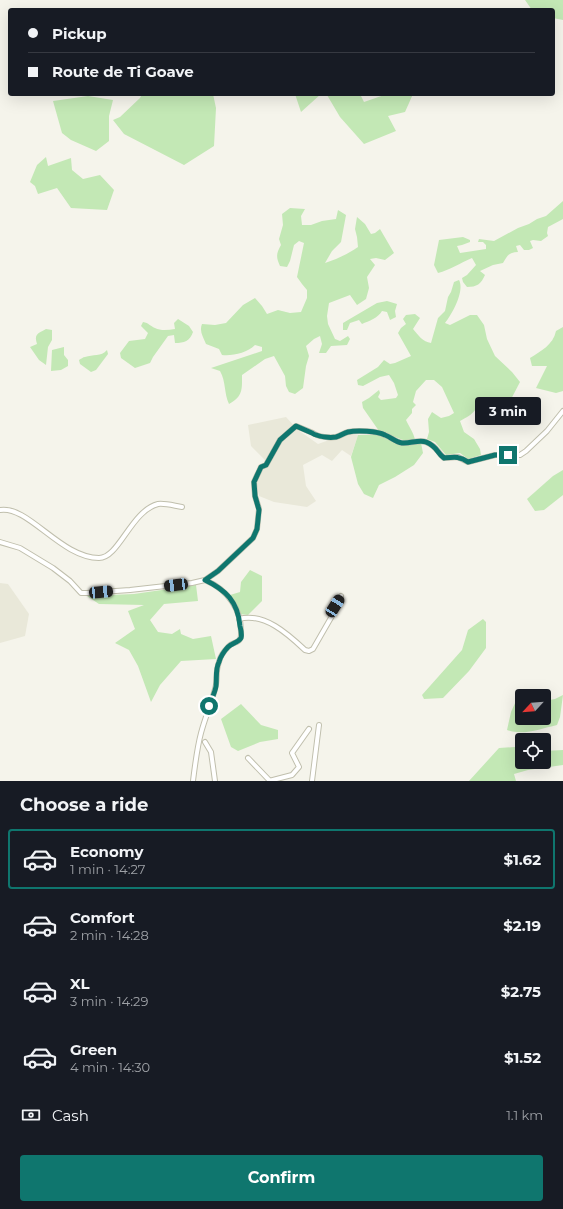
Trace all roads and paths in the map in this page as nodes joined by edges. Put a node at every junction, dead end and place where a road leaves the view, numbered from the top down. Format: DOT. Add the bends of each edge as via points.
graph roads {
  1 [pos="563,411"];
  2 [pos="182,507"];
  3 [pos="0,510"];
  4 [pos="0,542"];
  5 [pos="205,580"];
  6 [pos="341,596"];
  7 [pos="239,619"];
  8 [pos="319,724"];
  9 [pos="309,729"];
  10 [pos="205,742"];
  11 [pos="248,758"];
  12 [pos="193,781"];
  13 [pos="215,781"];
  14 [pos="270,781"];
  15 [pos="312,781"];
  1 -- 5 [label="street" via="547,431 520,455 495,455 468,462 458,457 444,458 435,446 424,440 403,443 375,432 354,432 327,437 296,426 280,440 254,482 259,510 257,529 253,538"];
  2 -- 3 [label="street" via="156,505 141,514 114,551 101,558 68,549 20,514 11,510"];
  4 -- 5 [label="street" via="20,548 53,568 81,593 130,590"];
  5 -- 7 [label="street" via="231,598"];
  6 -- 7 [label="street" via="313,649 309,651 274,625 259,619"];
  7 -- 12 [label="street" via="240,640 229,646 219,661 216,687 200,735"];
  8 -- 15 [label="street"];
  9 -- 14 [label="street" via="292,753 299,767 292,775"];
  10 -- 13 [label="street" via="211,752"];
  11 -- 14 [label="street"];
}
